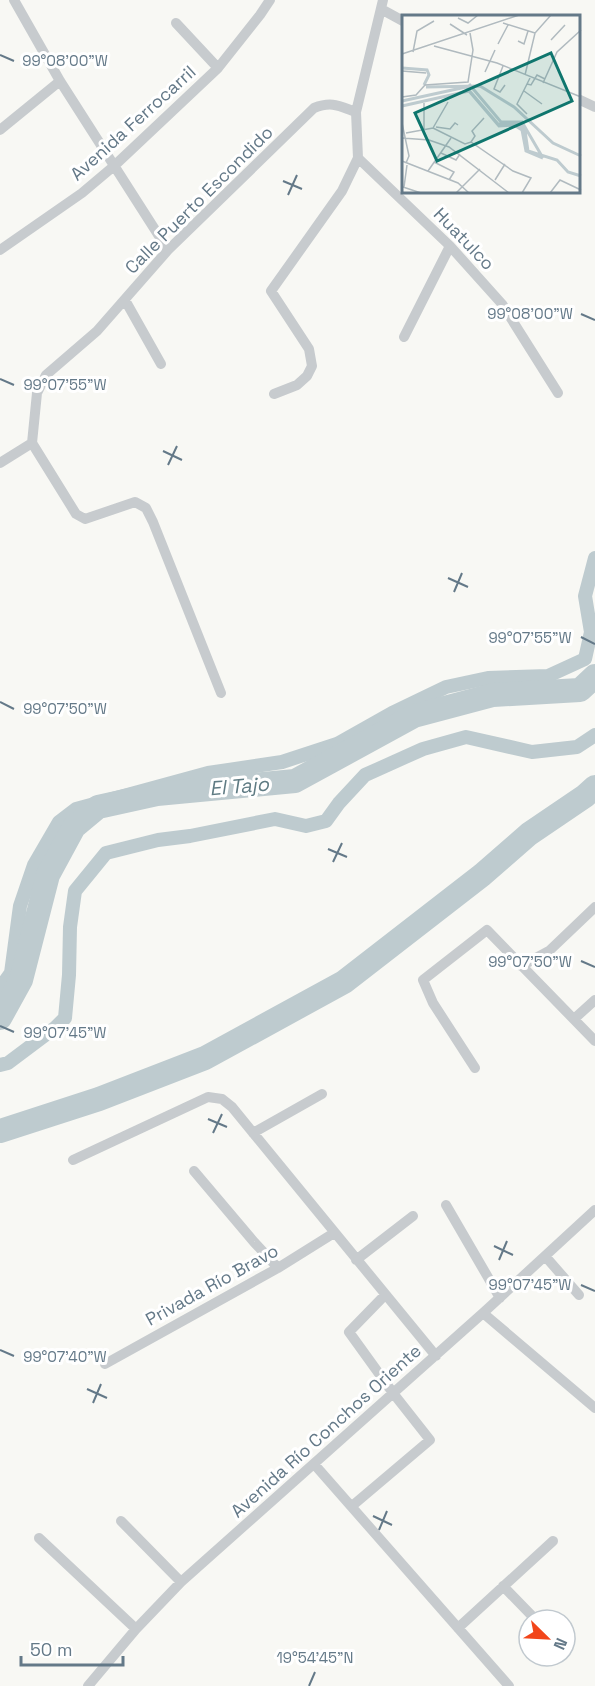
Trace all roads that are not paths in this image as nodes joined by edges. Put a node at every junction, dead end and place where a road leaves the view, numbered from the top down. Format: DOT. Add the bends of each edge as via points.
graph roads {
  1 [pos="14,0"];
  2 [pos="270,0"];
  3 [pos="382,4"];
  4 [pos="402,20"];
  5 [pos="176,23"];
  6 [pos="218,68"];
  7 [pos="60,81"];
  8 [pos="580,100"];
  9 [pos="595,107"];
  10 [pos="356,112"];
  11 [pos="0,130"];
  12 [pos="358,158"];
  13 [pos="114,166"];
  14 [pos="450,246"];
  15 [pos="0,250"];
  16 [pos="168,250"];
  17 [pos="125,300"];
  18 [pos="404,337"];
  19 [pos="161,364"];
  20 [pos="558,393"];
  21 [pos="274,394"];
  22 [pos="32,442"];
  23 [pos="0,463"];
  24 [pos="221,693"];
  25 [pos="595,907"];
  26 [pos="522,966"];
  27 [pos="595,1000"];
  28 [pos="574,1019"];
  29 [pos="595,1041"];
  30 [pos="475,1068"];
  31 [pos="322,1094"];
  32 [pos="254,1133"];
  33 [pos="73,1160"];
  34 [pos="194,1171"];
  35 [pos="447,1205"];
  36 [pos="595,1210"];
  37 [pos="413,1216"];
  38 [pos="334,1233"];
  39 [pos="545,1256"];
  40 [pos="356,1260"];
  41 [pos="278,1268"];
  42 [pos="385,1295"];
  43 [pos="579,1295"];
  44 [pos="500,1298"];
  45 [pos="483,1313"];
  46 [pos="436,1356"];
  47 [pos="105,1364"];
  48 [pos="393,1393"];
  49 [pos="595,1408"];
  50 [pos="314,1464"];
  51 [pos="352,1506"];
  52 [pos="121,1521"];
  53 [pos="39,1538"];
  54 [pos="553,1541"];
  55 [pos="181,1582"];
  56 [pos="503,1586"];
  57 [pos="524,1608"];
  58 [pos="458,1628"];
  59 [pos="136,1629"];
  60 [pos="88,1686"];
  61 [pos="509,1686"];
  1 -- 7 [label="street"];
  2 -- 6 [label="street, Avenida Ferrocarril"];
  3 -- 4 [label="street"];
  3 -- 10 [label="street"];
  5 -- 6 [label="street"];
  6 -- 13 [label="street, Avenida Ferrocarril"];
  7 -- 11 [label="street"];
  7 -- 13 [label="street"];
  8 -- 9 [label="street"];
  10 -- 12 [label="street"];
  10 -- 16 [label="street, Calle Puerto Escondido" via="324,104 314,108"];
  12 -- 14 [label="street, Huatulco"];
  12 -- 21 [label="street" via="342,190 271,291 309,349 312,366 308,376 297,385"];
  13 -- 15 [label="street, Avenida Ferrocarril"];
  13 -- 16 [label="street"];
  14 -- 18 [label="street"];
  14 -- 20 [label="street, Huatulco" via="502,304"];
  16 -- 17 [label="street, Calle Puerto Escondido"];
  17 -- 19 [label="street"];
  17 -- 22 [label="street, Calle Puerto Escondido" via="97,331 46,375 37,393"];
  22 -- 23 [label="street"];
  22 -- 24 [label="street" via="76,514 85,519 135,502 146,508"];
  25 -- 26 [label="street" via="549,951"];
  26 -- 28 [label="street"];
  26 -- 30 [label="street" via="487,930 423,980 433,1004"];
  27 -- 28 [label="street"];
  28 -- 29 [label="street"];
  31 -- 32 [label="street"];
  32 -- 33 [label="street" via="222,1099 208,1097"];
  32 -- 38 [label="street"];
  34 -- 41 [label="street"];
  35 -- 44 [label="street"];
  36 -- 39 [label="street, Avenida Río Conchos Oriente"];
  37 -- 40 [label="street"];
  38 -- 40 [label="street"];
  38 -- 41 [label="street, Privada Río Bravo"];
  39 -- 43 [label="street"];
  39 -- 44 [label="street, Avenida Río Conchos Oriente"];
  40 -- 42 [label="street"];
  41 -- 47 [label="street, Privada Río Bravo"];
  42 -- 46 [label="street"];
  42 -- 48 [label="street" via="349,1332"];
  44 -- 45 [label="street, Avenida Río Conchos Oriente"];
  45 -- 46 [label="street, Avenida Río Conchos Oriente"];
  45 -- 49 [label="street"];
  46 -- 48 [label="street, Avenida Río Conchos Oriente"];
  48 -- 50 [label="street, Avenida Río Conchos Oriente"];
  48 -- 51 [label="street" via="430,1440"];
  50 -- 51 [label="street"];
  50 -- 55 [label="street, Avenida Río Conchos Oriente"];
  51 -- 58 [label="street"];
  52 -- 55 [label="street"];
  53 -- 59 [label="street"];
  54 -- 56 [label="street"];
  55 -- 59 [label="street, Avenida Río Conchos Oriente"];
  56 -- 57 [label="street"];
  56 -- 58 [label="street"];
  58 -- 61 [label="street"];
  59 -- 60 [label="street, Avenida Río Conchos Oriente"];
}
